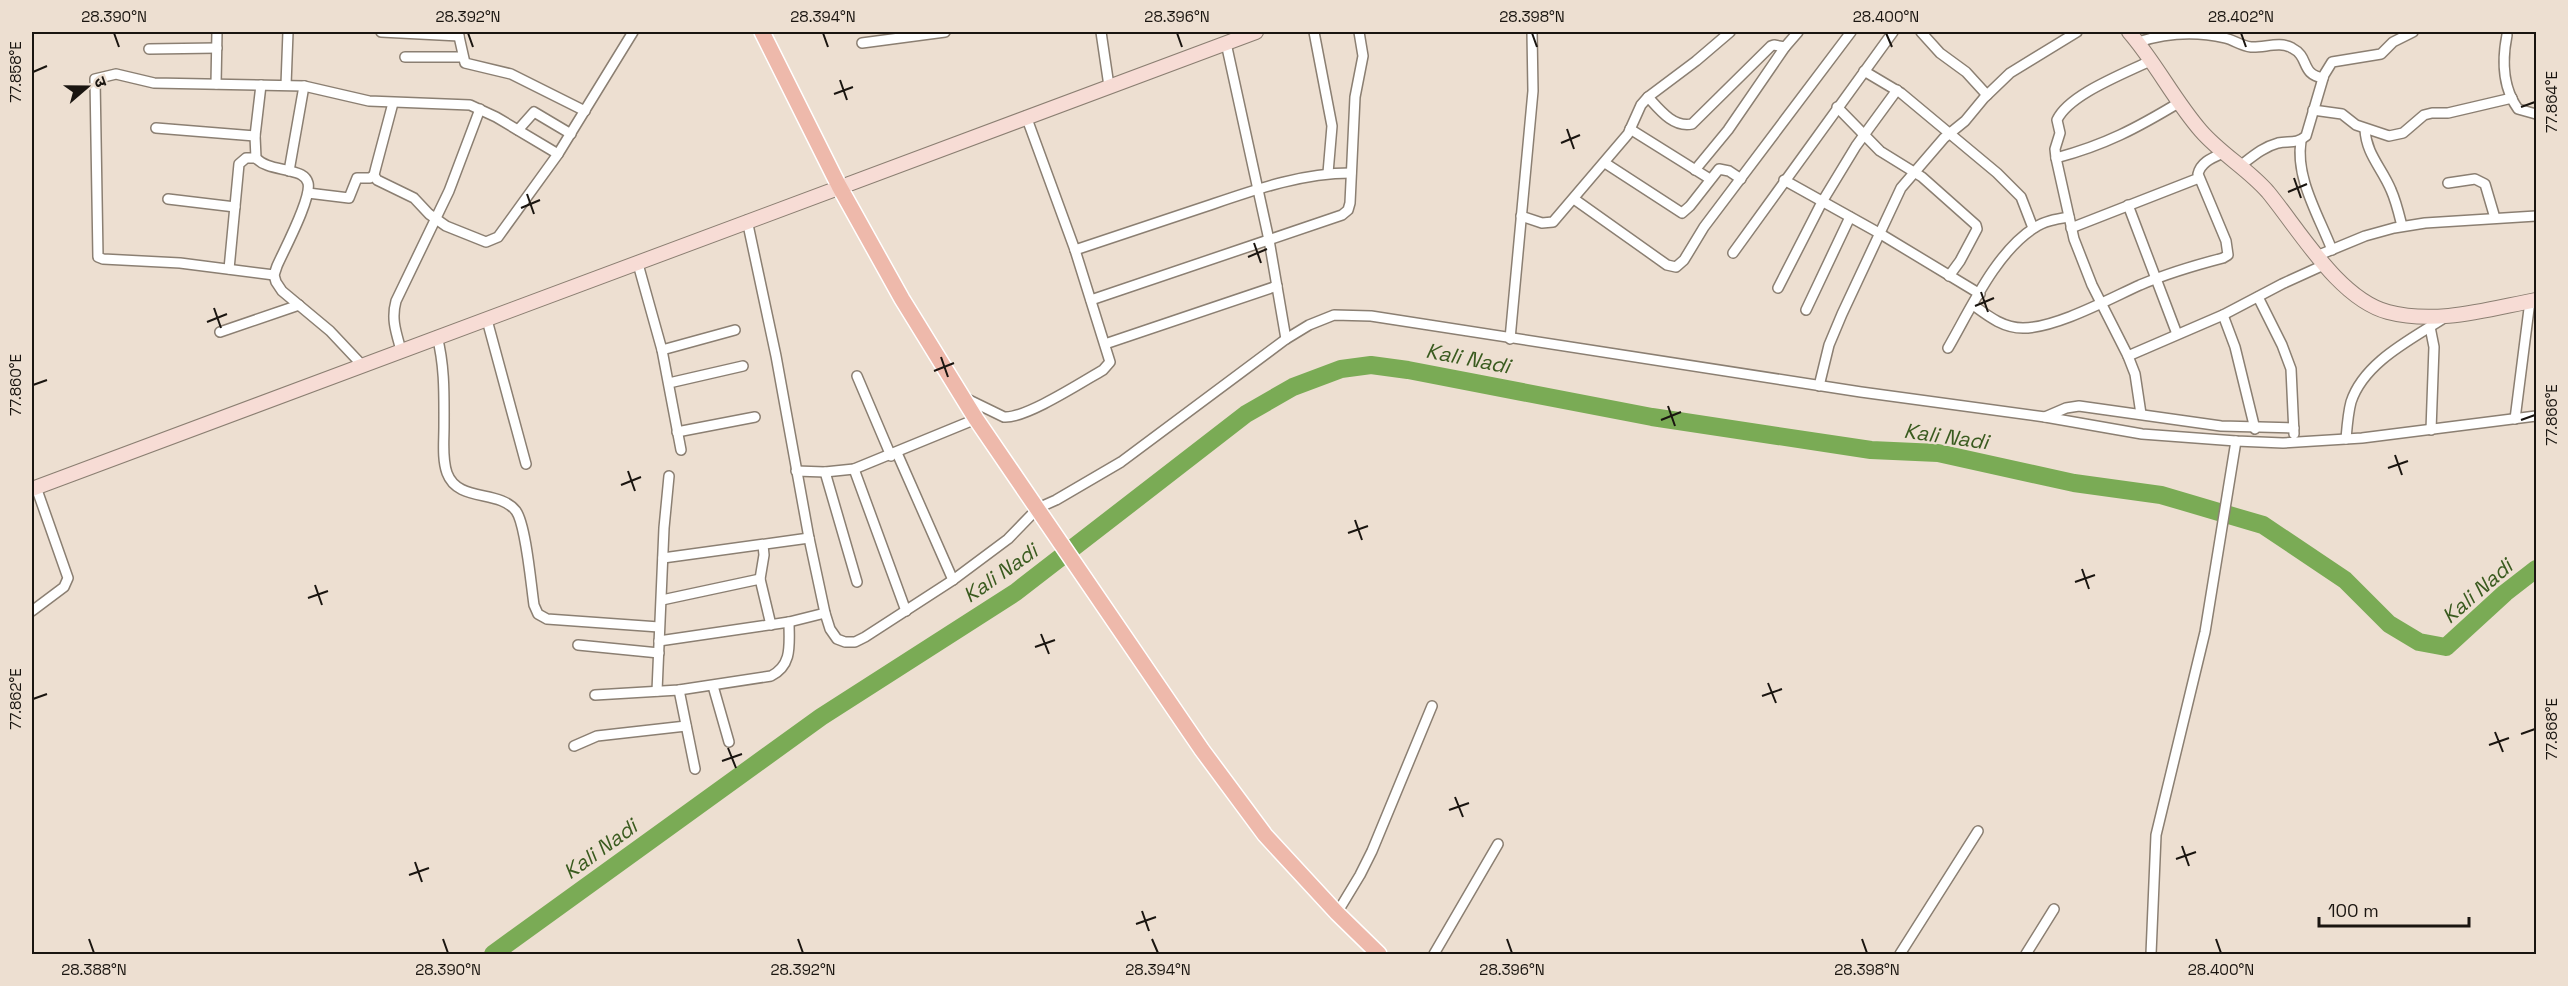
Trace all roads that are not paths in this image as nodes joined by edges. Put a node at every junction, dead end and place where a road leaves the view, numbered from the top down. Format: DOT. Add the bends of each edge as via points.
graph roads {
  1 [pos="217,32"];
  2 [pos="288,32"];
  3 [pos="381,32"];
  4 [pos="633,32"];
  5 [pos="762,32"];
  6 [pos="945,32"];
  7 [pos="1101,32"];
  8 [pos="1314,32"];
  9 [pos="1359,32"];
  10 [pos="1532,32"];
  11 [pos="1731,32"];
  12 [pos="1798,32"];
  13 [pos="1851,32"];
  14 [pos="1893,32"];
  15 [pos="1921,32"];
  16 [pos="2077,32"];
  17 [pos="2413,32"];
  18 [pos="2518,32"];
  19 [pos="1247,33"];
  20 [pos="2179,33"];
  21 [pos="2505,33"];
  22 [pos="458,34"];
  23 [pos="2133,37"];
  24 [pos="862,43"];
  25 [pos="1226,43"];
  26 [pos="1785,47"];
  27 [pos="217,48"];
  28 [pos="149,49"];
  29 [pos="405,57"];
  30 [pos="462,57"];
  31 [pos="2152,60"];
  32 [pos="1864,71"];
  33 [pos="2323,78"];
  34 [pos="216,84"];
  35 [pos="261,85"];
  36 [pos="286,86"];
  37 [pos="304,86"];
  38 [pos="1109,86"];
  39 [pos="1897,90"];
  40 [pos="1987,95"];
  41 [pos="1648,97"];
  42 [pos="2512,98"];
  43 [pos="2180,102"];
  44 [pos="393,103"];
  45 [pos="1837,107"];
  46 [pos="480,109"];
  47 [pos="2313,110"];
  48 [pos="585,111"];
  49 [pos="2536,114"];
  50 [pos="1026,116"];
  51 [pos="156,128"];
  52 [pos="1630,129"];
  53 [pos="2365,129"];
  54 [pos="518,130"];
  55 [pos="1950,133"];
  56 [pos="571,134"];
  57 [pos="1864,135"];
  58 [pos="255,136"];
  59 [pos="2301,141"];
  60 [pos="2223,153"];
  61 [pos="558,154"];
  62 [pos="256,158"];
  63 [pos="2056,158"];
  64 [pos="1605,163"];
  65 [pos="2240,166"];
  66 [pos="1695,170"];
  67 [pos="289,171"];
  68 [pos="1913,172"];
  69 [pos="1329,173"];
  70 [pos="1351,173"];
  71 [pos="374,175"];
  72 [pos="2199,178"];
  73 [pos="1710,179"];
  74 [pos="1741,179"];
  75 [pos="1784,180"];
  76 [pos="2448,183"];
  77 [pos="839,186"];
  78 [pos="1258,189"];
  79 [pos="308,193"];
  80 [pos="168,199"];
  81 [pos="1574,199"];
  82 [pos="1822,202"];
  83 [pos="2128,205"];
  84 [pos="235,207"];
  85 [pos="1521,216"];
  86 [pos="2069,216"];
  87 [pos="2536,216"];
  88 [pos="1850,217"];
  89 [pos="2495,218"];
  90 [pos="436,220"];
  91 [pos="747,220"];
  92 [pos="2402,226"];
  93 [pos="2033,228"];
  94 [pos="2072,228"];
  95 [pos="1879,233"];
  96 [pos="1269,240"];
  97 [pos="1075,250"];
  98 [pos="2332,250"];
  99 [pos="1733,253"];
  100 [pos="2322,260"];
  101 [pos="638,264"];
  102 [pos="229,268"];
  103 [pos="274,274"];
  104 [pos="1949,276"];
  105 [pos="2156,279"];
  106 [pos="1277,286"];
  107 [pos="1779,288"];
  108 [pos="1980,294"];
  109 [pos="2258,297"];
  110 [pos="1091,300"];
  111 [pos="2533,301"];
  112 [pos="2102,303"];
  113 [pos="299,305"];
  114 [pos="1973,305"];
  115 [pos="1806,310"];
  116 [pos="2223,315"];
  117 [pos="2446,317"];
  118 [pos="487,320"];
  119 [pos="2430,327"];
  120 [pos="735,330"];
  121 [pos="220,332"];
  122 [pos="2177,334"];
  123 [pos="437,336"];
  124 [pos="1286,339"];
  125 [pos="1510,339"];
  126 [pos="1105,344"];
  127 [pos="1948,348"];
  128 [pos="401,350"];
  129 [pos="662,350"];
  130 [pos="2128,356"];
  131 [pos="362,365"];
  132 [pos="743,366"];
  133 [pos="857,376"];
  134 [pos="669,383"];
  135 [pos="1819,386"];
  136 [pos="961,395"];
  137 [pos="2141,414"];
  138 [pos="2536,416"];
  139 [pos="755,417"];
  140 [pos="2045,417"];
  141 [pos="976,419"];
  142 [pos="2516,419"];
  143 [pos="2294,428"];
  144 [pos="2255,429"];
  145 [pos="2431,430"];
  146 [pos="678,432"];
  147 [pos="2346,439"];
  148 [pos="2236,441"];
  149 [pos="2294,442"];
  150 [pos="681,450"];
  151 [pos="894,454"];
  152 [pos="526,464"];
  153 [pos="854,469"];
  154 [pos="796,471"];
  155 [pos="825,472"];
  156 [pos="669,476"];
  157 [pos="34,488"];
  158 [pos="1042,514"];
  159 [pos="809,538"];
  160 [pos="763,544"];
  161 [pos="663,558"];
  162 [pos="760,579"];
  163 [pos="953,579"];
  164 [pos="857,582"];
  165 [pos="662,600"];
  166 [pos="32,611"];
  167 [pos="906,611"];
  168 [pos="825,613"];
  169 [pos="794,621"];
  170 [pos="771,625"];
  171 [pos="659,627"];
  172 [pos="659,641"];
  173 [pos="578,645"];
  174 [pos="658,653"];
  175 [pos="713,686"];
  176 [pos="678,690"];
  177 [pos="657,691"];
  178 [pos="595,694"];
  179 [pos="1432,706"];
  180 [pos="686,726"];
  181 [pos="729,742"];
  182 [pos="574,746"];
  183 [pos="695,769"];
  184 [pos="1978,831"];
  185 [pos="1498,844"];
  186 [pos="2054,909"];
  187 [pos="1337,913"];
  188 [pos="1379,954"];
  189 [pos="1434,954"];
  190 [pos="1900,954"];
  191 [pos="2026,954"];
  192 [pos="2151,954"];
  1 -- 27 [label="street"];
  2 -- 36 [label="street"];
  3 -- 22 [label="street"];
  4 -- 48 [label="street"];
  5 -- 77 [label="main road"];
  6 -- 24 [label="street"];
  7 -- 38 [label="street"];
  8 -- 69 [label="street" via="1332,126"];
  9 -- 70 [label="street" via="1363,56 1355,97"];
  10 -- 85 [label="street" via="1533,91"];
  11 -- 41 [label="street"];
  12 -- 26 [label="street"];
  13 -- 74 [label="street"];
  14 -- 32 [label="street"];
  15 -- 40 [label="street"];
  16 -- 40 [label="street" via="2010,73"];
  17 -- 33 [label="street" via="2393,42 2381,54 2332,62"];
  18 -- 21 [label="street"];
  19 -- 25 [label="street"];
  20 -- 23 [label="street"];
  20 -- 33 [label="street" via="2222,37 2245,46 2287,45 2300,54 2308,72"];
  21 -- 42 [label="street" via="2504,68"];
  22 -- 30 [label="street"];
  23 -- 31 [label="street"];
  25 -- 38 [label="street"];
  25 -- 78 [label="street"];
  26 -- 41 [label="street" via="1771,46 1692,124 1681,125"];
  26 -- 66 [label="street" via="1728,130"];
  27 -- 28 [label="street"];
  27 -- 34 [label="street"];
  29 -- 30 [label="street"];
  30 -- 48 [label="street" via="470,66 511,74"];
  31 -- 43 [label="street"];
  31 -- 63 [label="street" via="2078,98 2059,115"];
  32 -- 39 [label="street"];
  32 -- 45 [label="street"];
  33 -- 47 [label="street"];
  34 -- 35 [label="street"];
  34 -- 102 [label="street" via="154,83 116,74 94,79 96,252 103,260"];
  35 -- 36 [label="street"];
  35 -- 58 [label="street"];
  36 -- 37 [label="street"];
  37 -- 44 [label="street"];
  37 -- 67 [label="street"];
  38 -- 50 [label="street"];
  39 -- 55 [label="street"];
  39 -- 57 [label="street"];
  40 -- 55 [label="street"];
  41 -- 52 [label="street"];
  42 -- 49 [label="street" via="2518,109"];
  42 -- 53 [label="street" via="2424,115 2396,135"];
  43 -- 60 [label="street"];
  43 -- 63 [label="street" via="2123,135"];
  44 -- 46 [label="street" via="455,103"];
  44 -- 71 [label="street"];
  45 -- 57 [label="street"];
  45 -- 75 [label="street"];
  46 -- 54 [label="street"];
  46 -- 90 [label="street"];
  47 -- 53 [label="street" via="2342,114"];
  47 -- 59 [label="street"];
  48 -- 56 [label="street"];
  50 -- 77 [label="street"];
  50 -- 97 [label="street"];
  51 -- 58 [label="street"];
  52 -- 64 [label="street"];
  52 -- 66 [label="street"];
  53 -- 92 [label="street" via="2371,157 2390,187"];
  54 -- 56 [label="street" via="534,111"];
  54 -- 61 [label="street"];
  55 -- 68 [label="street"];
  55 -- 93 [label="street" via="2016,191"];
  56 -- 61 [label="street"];
  57 -- 68 [label="street" via="1880,151"];
  57 -- 82 [label="street"];
  58 -- 62 [label="street"];
  59 -- 65 [label="street" via="2259,151"];
  59 -- 98 [label="street" via="2301,172"];
  60 -- 65 [label="street"];
  60 -- 72 [label="street" via="2199,167"];
  61 -- 90 [label="street" via="492,241 486,242"];
  62 -- 67 [label="street" via="263,164"];
  62 -- 84 [label="street" via="246,158 239,164"];
  63 -- 86 [label="street"];
  64 -- 73 [label="street" via="1682,213"];
  64 -- 81 [label="street"];
  65 -- 100 [label="street" via="2267,191"];
  66 -- 73 [label="street"];
  67 -- 79 [label="street" via="306,178"];
  68 -- 95 [label="street" via="1891,205"];
  68 -- 104 [label="street" via="1970,218 1977,229"];
  69 -- 70 [label="street"];
  69 -- 78 [label="street"];
  70 -- 96 [label="street" via="1350,203 1342,215"];
  71 -- 79 [label="street" via="357,178 350,198"];
  71 -- 90 [label="street" via="382,184 414,198"];
  72 -- 83 [label="street"];
  72 -- 105 [label="street" via="2226,241 2228,255"];
  73 -- 74 [label="street" via="1723,169"];
  74 -- 81 [label="street" via="1676,267 1667,265"];
  75 -- 82 [label="street"];
  75 -- 99 [label="street"];
  76 -- 89 [label="street" via="2475,179 2486,184"];
  77 -- 91 [label="street"];
  77 -- 136 [label="main road"];
  78 -- 96 [label="street"];
  78 -- 97 [label="street"];
  79 -- 103 [label="street"];
  80 -- 84 [label="street"];
  81 -- 85 [label="street" via="1549,223"];
  82 -- 88 [label="street"];
  82 -- 107 [label="street"];
  83 -- 94 [label="street"];
  83 -- 105 [label="street"];
  84 -- 102 [label="street"];
  85 -- 125 [label="street"];
  86 -- 93 [label="street"];
  86 -- 94 [label="street"];
  87 -- 89 [label="street"];
  88 -- 95 [label="street"];
  88 -- 115 [label="street"];
  89 -- 92 [label="street"];
  90 -- 128 [label="street" via="395,308 393,324"];
  91 -- 101 [label="street"];
  91 -- 154 [label="street"];
  92 -- 98 [label="street"];
  93 -- 108 [label="street" via="2010,250"];
  94 -- 112 [label="street" via="2084,267"];
  95 -- 104 [label="street"];
  95 -- 135 [label="street" via="1829,345"];
  96 -- 106 [label="street"];
  96 -- 110 [label="street"];
  97 -- 110 [label="street"];
  98 -- 100 [label="street"];
  100 -- 109 [label="street"];
  100 -- 117 [label="street" via="2339,282 2367,305 2420,318"];
  101 -- 118 [label="street"];
  101 -- 129 [label="street"];
  102 -- 103 [label="street"];
  103 -- 113 [label="street" via="282,291"];
  104 -- 108 [label="street"];
  105 -- 112 [label="street"];
  105 -- 122 [label="street"];
  106 -- 124 [label="street"];
  106 -- 126 [label="street"];
  108 -- 114 [label="street"];
  109 -- 116 [label="street"];
  109 -- 143 [label="street" via="2291,369"];
  110 -- 126 [label="street"];
  111 -- 117 [label="street"];
  111 -- 142 [label="street"];
  112 -- 114 [label="street" via="2023,328 2002,324"];
  112 -- 130 [label="street"];
  113 -- 121 [label="street"];
  113 -- 131 [label="street"];
  114 -- 127 [label="street"];
  116 -- 122 [label="street"];
  116 -- 144 [label="street"];
  117 -- 119 [label="street"];
  118 -- 123 [label="street"];
  118 -- 152 [label="street"];
  119 -- 145 [label="street" via="2434,348"];
  119 -- 147 [label="street" via="2384,358 2362,382 2351,403"];
  120 -- 129 [label="street"];
  122 -- 130 [label="street"];
  123 -- 128 [label="street"];
  123 -- 171 [label="street" via="443,366 447,473 455,485 468,493 510,505 517,513 538,614 547,619"];
  124 -- 125 [label="street" via="1309,324 1346,314"];
  124 -- 158 [label="street" via="1121,462"];
  125 -- 135 [label="street"];
  126 -- 136 [label="street" via="1108,367 1020,416 1004,417"];
  128 -- 131 [label="street"];
  129 -- 134 [label="street"];
  130 -- 137 [label="street"];
  131 -- 157 [label="street"];
  132 -- 134 [label="street"];
  133 -- 151 [label="street"];
  134 -- 146 [label="street"];
  135 -- 140 [label="street"];
  136 -- 141 [label="main road"];
  137 -- 140 [label="street" via="2079,406"];
  137 -- 144 [label="street"];
  138 -- 142 [label="street"];
  139 -- 146 [label="street"];
  140 -- 148 [label="street" via="2142,434"];
  141 -- 151 [label="street"];
  141 -- 158 [label="main road"];
  142 -- 145 [label="street"];
  143 -- 144 [label="street"];
  143 -- 149 [label="street"];
  145 -- 147 [label="street"];
  146 -- 150 [label="street"];
  147 -- 149 [label="street"];
  148 -- 149 [label="street"];
  148 -- 192 [label="street" via="2205,632 2156,835"];
  151 -- 153 [label="street"];
  151 -- 163 [label="street"];
  153 -- 155 [label="street"];
  153 -- 167 [label="street"];
  154 -- 155 [label="street"];
  154 -- 159 [label="street"];
  155 -- 164 [label="street"];
  156 -- 161 [label="street"];
  157 -- 166 [label="street" via="68,579"];
  158 -- 163 [label="street"];
  158 -- 187 [label="main road" via="1202,750 1265,835"];
  159 -- 160 [label="street"];
  159 -- 168 [label="street"];
  160 -- 161 [label="street"];
  160 -- 162 [label="street"];
  161 -- 165 [label="street"];
  162 -- 165 [label="street"];
  162 -- 170 [label="street"];
  163 -- 167 [label="street"];
  165 -- 171 [label="street"];
  167 -- 168 [label="street" via="855,642 837,639"];
  168 -- 169 [label="street"];
  169 -- 170 [label="street"];
  169 -- 175 [label="street" via="788,662 781,671 759,680"];
  170 -- 172 [label="street"];
  171 -- 172 [label="street"];
  172 -- 174 [label="street"];
  173 -- 174 [label="street"];
  174 -- 177 [label="street"];
  175 -- 176 [label="street"];
  175 -- 181 [label="street"];
  176 -- 177 [label="street"];
  176 -- 180 [label="street"];
  177 -- 178 [label="street"];
  179 -- 187 [label="street" via="1372,851"];
  180 -- 182 [label="street" via="597,736"];
  180 -- 183 [label="street"];
  184 -- 190 [label="street"];
  185 -- 189 [label="street"];
  186 -- 191 [label="street"];
  187 -- 188 [label="main road"];
}
